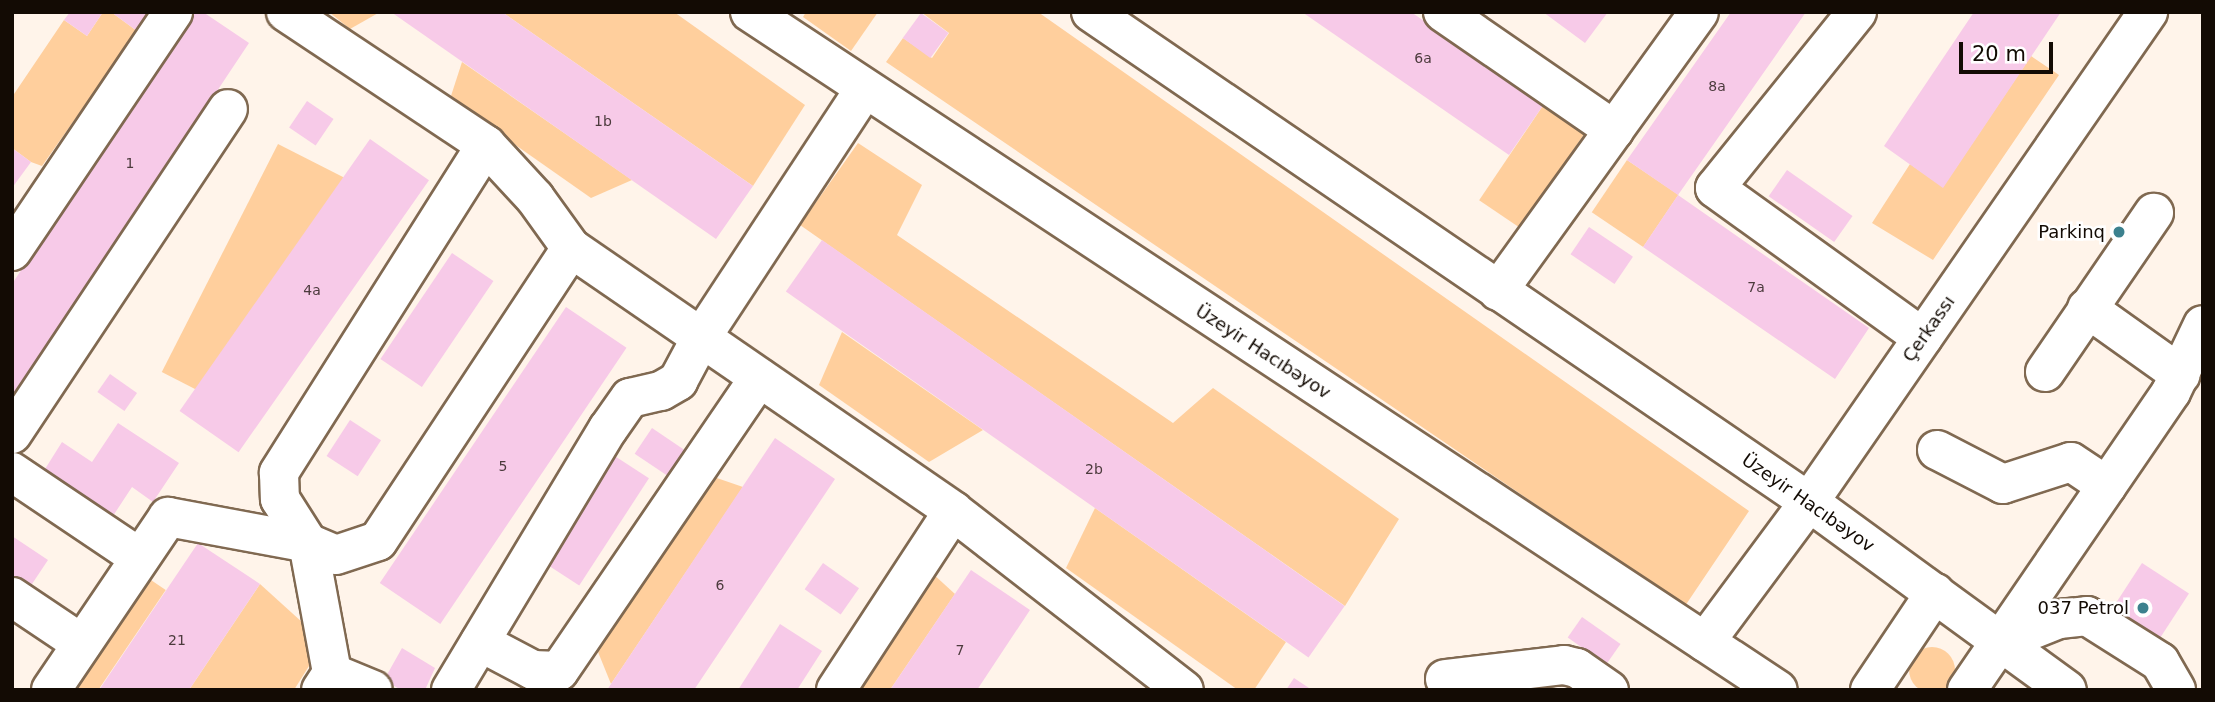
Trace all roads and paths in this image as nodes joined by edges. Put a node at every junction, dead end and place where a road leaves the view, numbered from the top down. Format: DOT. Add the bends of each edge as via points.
graph roads {
  1 [pos="173,12"];
  2 [pos="286,12"];
  3 [pos="750,12"];
  4 [pos="1091,12"];
  5 [pos="1443,12"];
  6 [pos="1699,12"];
  7 [pos="1857,12"];
  8 [pos="2148,12"];
  9 [pos="864,90"];
  10 [pos="228,109"];
  11 [pos="1614,130"];
  12 [pos="486,145"];
  13 [pos="2154,214"];
  14 [pos="571,248"];
  15 [pos="12,251"];
  16 [pos="1498,291"];
  17 [pos="2087,308"];
  18 [pos="2203,326"];
  19 [pos="701,338"];
  20 [pos="1923,338"];
  21 [pos="2045,372"];
  22 [pos="2181,375"];
  23 [pos="760,378"];
  24 [pos="12,434"];
  25 [pos="1937,450"];
  26 [pos="12,472"];
  27 [pos="2107,486"];
  28 [pos="1809,502"];
  29 [pos="953,511"];
  30 [pos="308,543"];
  31 [pos="140,558"];
  32 [pos="1936,593"];
  33 [pos="12,597"];
  34 [pos="480,642"];
  35 [pos="1704,642"];
  36 [pos="2001,642"];
  37 [pos="82,644"];
  38 [pos="1445,679"];
  39 [pos="326,682"];
  40 [pos="51,690"];
  41 [pos="373,690"];
  42 [pos="452,690"];
  43 [pos="836,690"];
  44 [pos="1184,690"];
  45 [pos="1609,690"];
  46 [pos="1778,690"];
  47 [pos="1870,690"];
  48 [pos="1967,690"];
  49 [pos="2067,690"];
  50 [pos="2176,690"];
  1 -- 15 [label="street"];
  2 -- 12 [label="street"];
  3 -- 9 [label="street, Üzeyir Hacıbəyov"];
  4 -- 16 [label="street, Üzeyir Hacıbəyov"];
  5 -- 11 [label="street"];
  6 -- 11 [label="street"];
  7 -- 20 [label="street" via="1715,188"];
  8 -- 20 [label="street, Çerkassı"];
  9 -- 19 [label="street"];
  9 -- 35 [label="street, Üzeyir Hacıbəyov"];
  10 -- 24 [label="street"];
  11 -- 16 [label="street"];
  12 -- 14 [label="street" via="535,198"];
  12 -- 30 [label="street" via="279,473 280,499"];
  13 -- 17 [label="street"];
  14 -- 19 [label="street"];
  14 -- 30 [label="street" via="378,541 336,555"];
  16 -- 28 [label="street, Üzeyir Hacıbəyov"];
  17 -- 21 [label="street"];
  17 -- 22 [label="street"];
  18 -- 22 [label="street"];
  19 -- 23 [label="street"];
  19 -- 34 [label="street" via="678,381 661,391 630,398"];
  20 -- 28 [label="street, Çerkassı"];
  22 -- 27 [label="street"];
  23 -- 29 [label="street"];
  23 -- 34 [label="street" via="559,671 533,670"];
  25 -- 27 [label="street" via="2003,484 2071,462"];
  26 -- 31 [label="street"];
  27 -- 36 [label="street"];
  28 -- 32 [label="street, Üzeyir Hacıbəyov"];
  28 -- 35 [label="street, Çerkassı"];
  29 -- 43 [label="street"];
  29 -- 44 [label="street"];
  30 -- 31 [label="street" via="168,517"];
  30 -- 39 [label="street"];
  31 -- 37 [label="street"];
  32 -- 36 [label="street, Üzeyir Hacıbəyov"];
  32 -- 47 [label="street"];
  33 -- 37 [label="street"];
  34 -- 42 [label="street"];
  35 -- 46 [label="street, Üzeyir Hacıbəyov"];
  36 -- 48 [label="street"];
  36 -- 49 [label="street, Üzeyir Hacıbəyov"];
  36 -- 50 [label="street" via="2059,619 2087,616 2160,662"];
  37 -- 40 [label="street"];
  38 -- 45 [label="street" via="1564,665 1577,668"];
  39 -- 41 [label="street"];
}
